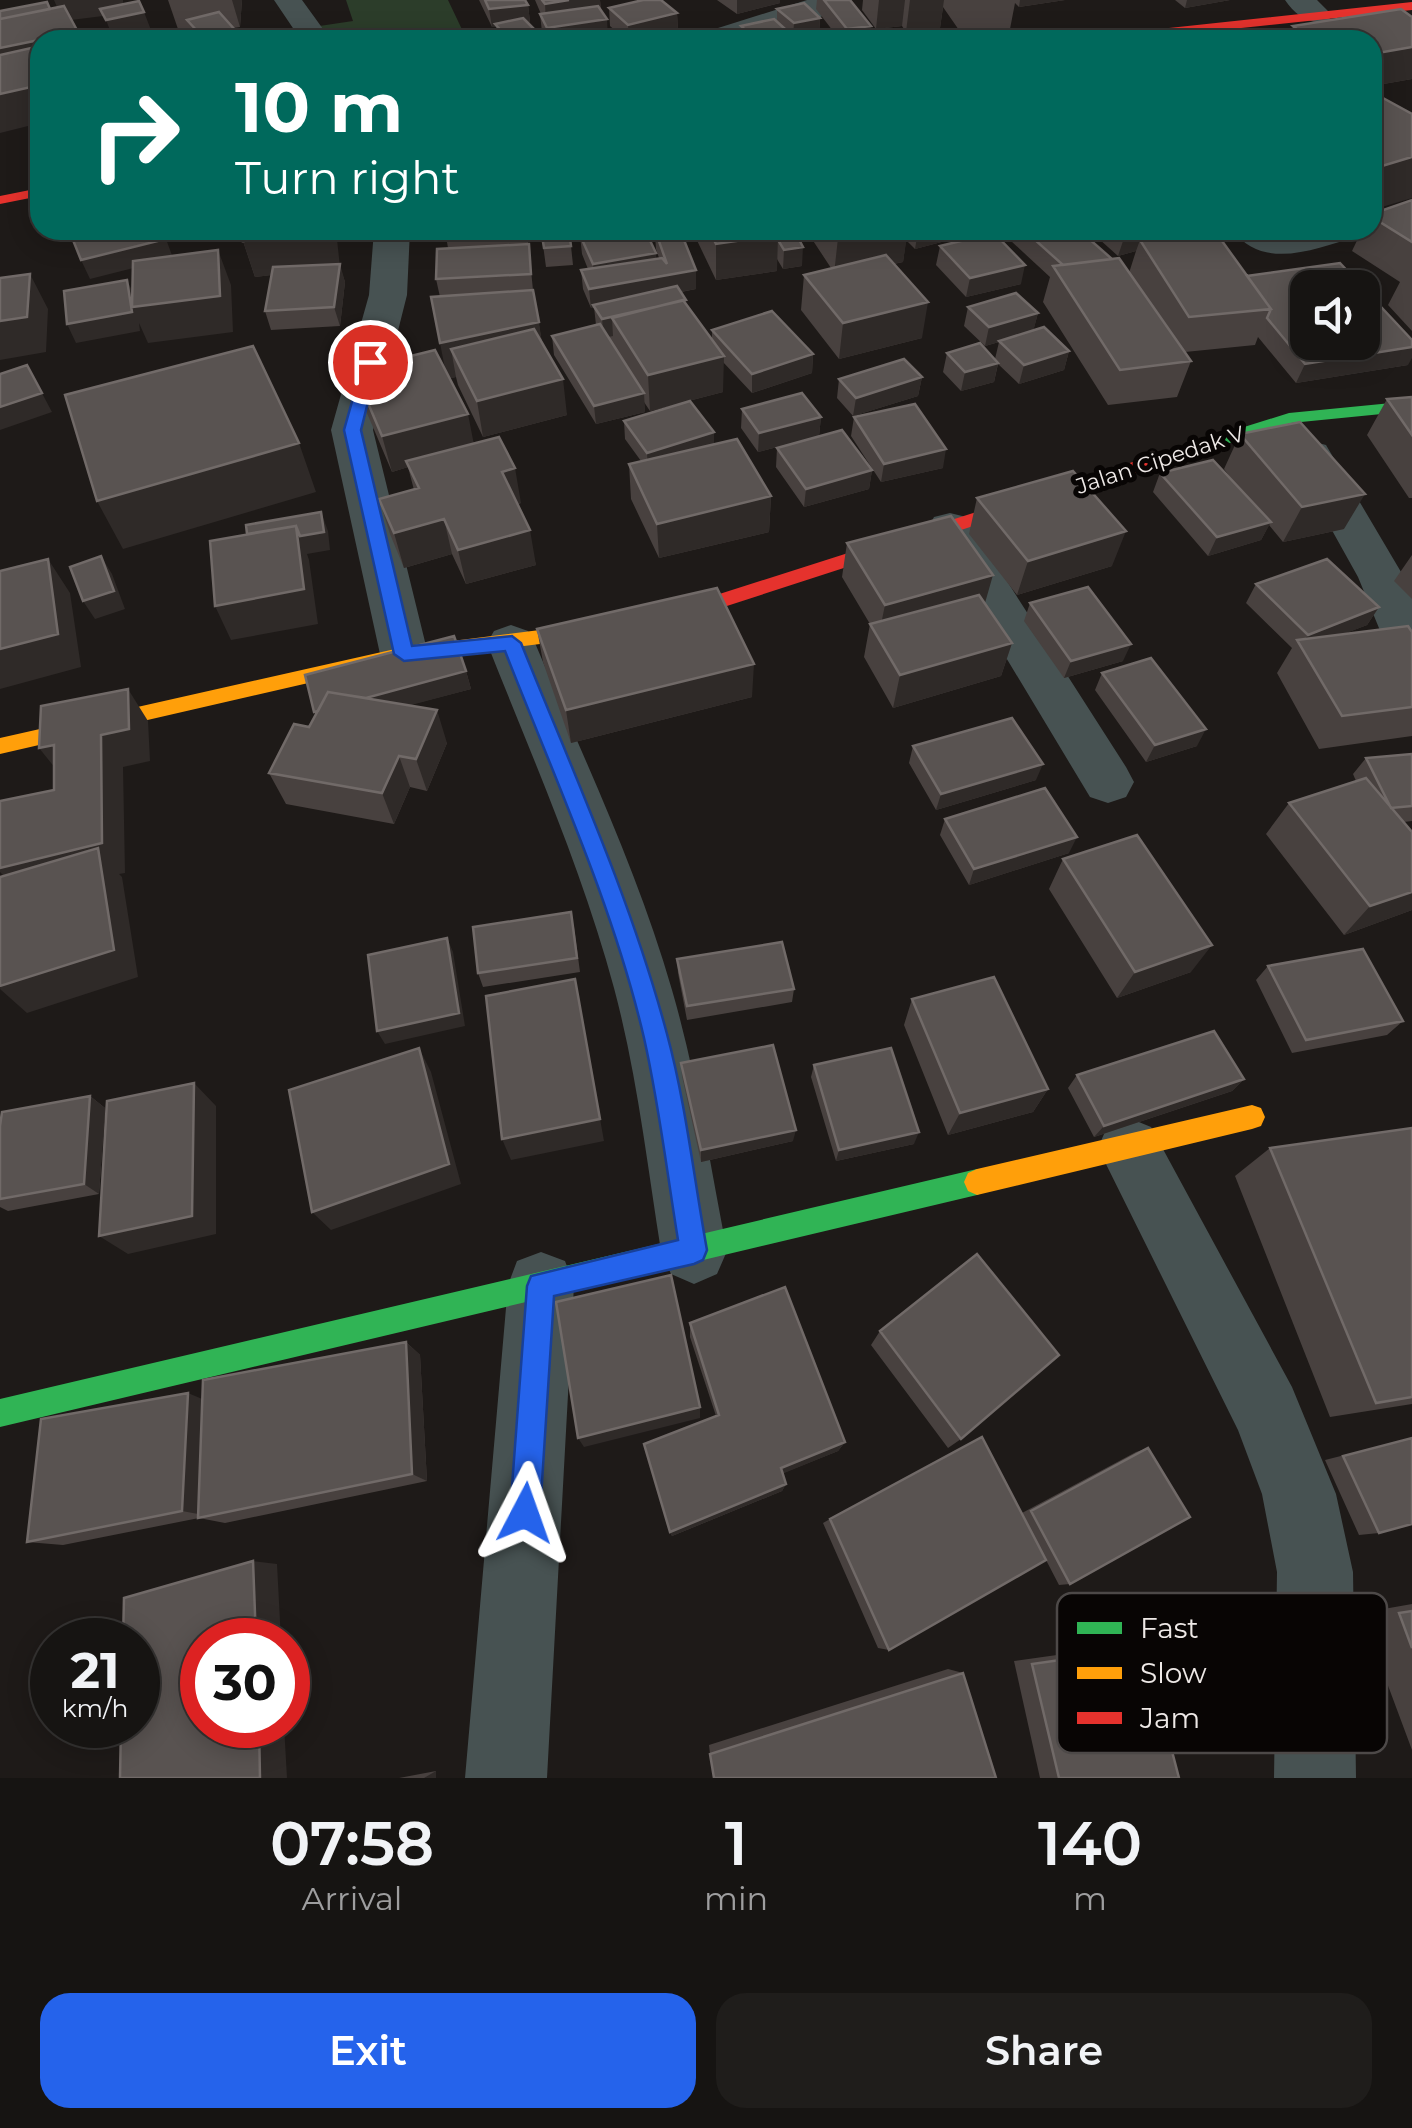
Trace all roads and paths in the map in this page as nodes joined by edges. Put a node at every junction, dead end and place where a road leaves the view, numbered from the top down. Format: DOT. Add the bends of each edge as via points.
graph roads {
  1 [pos="288,0"];
  2 [pos="1412,6"];
  3 [pos="1308,7"];
  4 [pos="813,14"];
  5 [pos="309,30"];
  6 [pos="749,30"];
  7 [pos="1215,30"];
  8 [pos="30,194"];
  9 [pos="0,200"];
  10 [pos="391,240"];
  11 [pos="1271,240"];
  12 [pos="1306,240"];
  13 [pos="1412,406"];
  14 [pos="1289,418"];
  15 [pos="950,528"];
  16 [pos="512,643"];
  17 [pos="404,654"];
  18 [pos="1412,654"];
  19 [pos="0,746"];
  20 [pos="1108,782"];
  21 [pos="1252,1117"];
  22 [pos="1129,1148"];
  23 [pos="694,1250"];
  24 [pos="541,1286"];
  25 [pos="0,1413"];
  26 [pos="1315,1593"];
  27 [pos="1316,1753"];
  28 [pos="506,1778"];
  29 [pos="1316,1778"];
  1 -- 5 [label="street"];
  2 -- 3 [label="street"];
  3 -- 7 [label="street"];
  4 -- 6 [label="street"];
  8 -- 9 [label="street"];
  10 -- 17 [label="street" via="388,295 352,430"];
  11 -- 12 [label="street" via="1283,246"];
  13 -- 14 [label="street, Jalan Cipedak V"];
  14 -- 15 [label="street, Jalan Cipedak V"];
  14 -- 18 [label="street" via="1381,578"];
  15 -- 16 [label="street, Jalan Cipedak V" via="652,622"];
  15 -- 20 [label="street"];
  16 -- 17 [label="street, Jalan Cipedak V"];
  16 -- 23 [label="street" via="637,972 656,1038"];
  17 -- 19 [label="street, Jalan Cipedak V"];
  21 -- 22 [label="street"];
  22 -- 23 [label="street"];
  22 -- 26 [label="street" via="1267,1412 1300,1494"];
  23 -- 24 [label="street"];
  24 -- 25 [label="street"];
  24 -- 28 [label="street"];
  27 -- 29 [label="street"];
}
